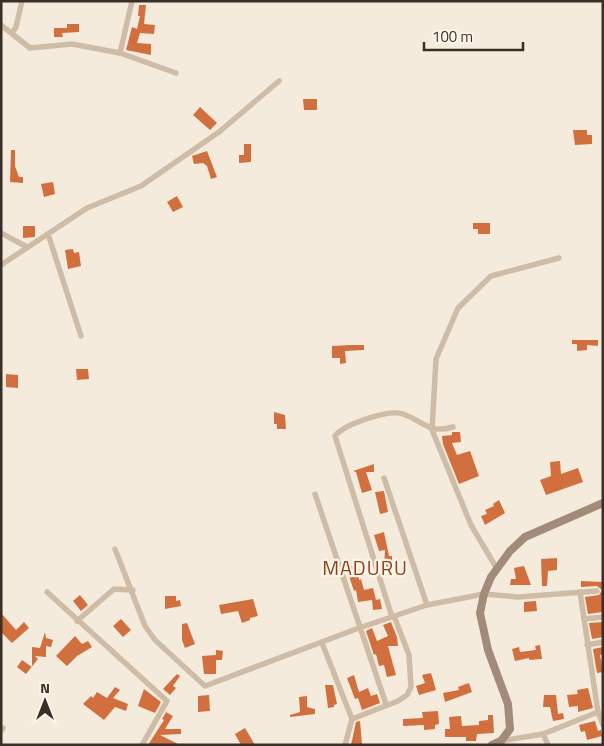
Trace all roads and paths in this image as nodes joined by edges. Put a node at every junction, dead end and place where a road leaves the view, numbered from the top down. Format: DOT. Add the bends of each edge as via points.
graph roads {
  1 [pos="22,1"];
  2 [pos="132,1"];
  3 [pos="1,25"];
  4 [pos="12,33"];
  5 [pos="120,53"];
  6 [pos="176,73"];
  7 [pos="279,81"];
  8 [pos="1,233"];
  9 [pos="48,234"];
  10 [pos="27,247"];
  11 [pos="559,258"];
  12 [pos="1,265"];
  13 [pos="81,336"];
  14 [pos="454,427"];
  15 [pos="432,430"];
  16 [pos="384,478"];
  17 [pos="315,494"];
  18 [pos="603,502"];
  19 [pos="116,550"];
  20 [pos="497,569"];
  21 [pos="133,590"];
  22 [pos="597,590"];
  23 [pos="47,592"];
  24 [pos="580,592"];
  25 [pos="484,594"];
  26 [pos="426,605"];
  27 [pos="393,616"];
  28 [pos="603,617"];
  29 [pos="584,619"];
  30 [pos="77,621"];
  31 [pos="359,628"];
  32 [pos="603,642"];
  33 [pos="322,643"];
  34 [pos="587,645"];
  35 [pos="386,704"];
  36 [pos="598,712"];
  37 [pos="352,718"];
  38 [pos="603,725"];
  39 [pos="543,734"];
  40 [pos="501,741"];
  41 [pos="142,745"];
  42 [pos="345,745"];
  43 [pos="492,745"];
  44 [pos="548,745"];
  1 -- 4 [label="street"];
  2 -- 5 [label="street"];
  3 -- 4 [label="street"];
  4 -- 5 [label="street" via="30,48 72,44"];
  5 -- 6 [label="street"];
  7 -- 9 [label="street" via="219,132 141,186 88,208"];
  8 -- 10 [label="street"];
  9 -- 10 [label="street"];
  9 -- 13 [label="street"];
  10 -- 12 [label="street"];
  11 -- 15 [label="street" via="491,276 458,308 436,359"];
  14 -- 15 [label="street"];
  15 -- 20 [label="street" via="471,526"];
  15 -- 27 [label="street" via="402,414 389,413 349,426 335,436"];
  16 -- 26 [label="street"];
  17 -- 31 [label="street"];
  18 -- 20 [label="main road" via="525,537"];
  19 -- 21 [label="street"];
  20 -- 25 [label="main road"];
  21 -- 30 [label="street" via="114,589"];
  21 -- 33 [label="street" via="145,626 155,640 205,686"];
  22 -- 24 [label="street"];
  23 -- 30 [label="street"];
  24 -- 25 [label="street" via="518,597"];
  24 -- 29 [label="street"];
  25 -- 26 [label="street"];
  25 -- 40 [label="main road" via="480,614 510,717 510,729"];
  26 -- 27 [label="street"];
  27 -- 31 [label="street"];
  27 -- 35 [label="street" via="409,655 411,687 407,695"];
  28 -- 29 [label="street"];
  29 -- 34 [label="street"];
  30 -- 41 [label="street" via="167,701"];
  31 -- 33 [label="street"];
  31 -- 35 [label="street"];
  32 -- 34 [label="street"];
  33 -- 37 [label="street"];
  34 -- 36 [label="street"];
  35 -- 37 [label="street"];
  36 -- 38 [label="street"];
  36 -- 39 [label="street"];
  37 -- 42 [label="street"];
  39 -- 40 [label="street"];
  39 -- 44 [label="street"];
  40 -- 43 [label="main road"];
}
